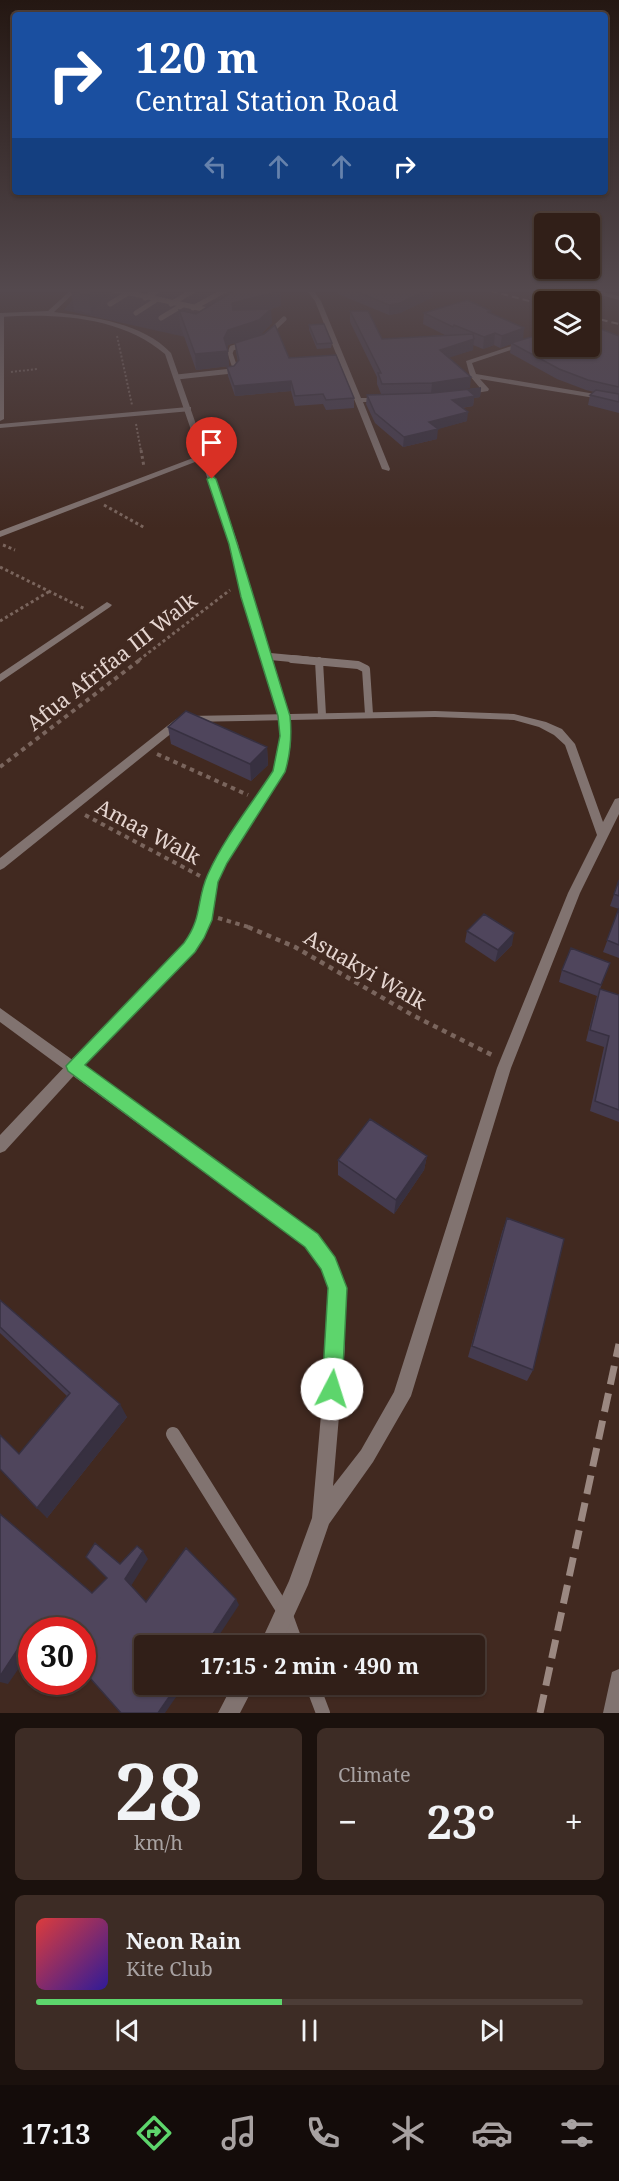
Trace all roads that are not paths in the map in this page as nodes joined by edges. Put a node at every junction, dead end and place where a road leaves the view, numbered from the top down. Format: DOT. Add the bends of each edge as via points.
graph roads {
  1 [pos="174,368"];
  2 [pos="235,368"];
  3 [pos="345,368"];
  4 [pos="470,368"];
  5 [pos="1,373"];
  6 [pos="473,376"];
  7 [pos="177,377"];
  8 [pos="464,394"];
  9 [pos="358,400"];
  10 [pos="388,400"];
  11 [pos="619,400"];
  12 [pos="188,409"];
  13 [pos="0,419"];
  14 [pos="0,426"];
  15 [pos="204,457"];
  16 [pos="386,469"];
  17 [pos="0,534"];
  18 [pos="107,605"];
  19 [pos="265,656"];
  20 [pos="320,661"];
  21 [pos="0,679"];
  22 [pos="369,714"];
  23 [pos="322,715"];
  24 [pos="284,716"];
  25 [pos="619,802"];
  26 [pos="602,834"];
  27 [pos="0,865"];
  28 [pos="0,1014"];
  29 [pos="74,1066"];
  30 [pos="0,1146"];
  31 [pos="173,1434"];
  32 [pos="321,1518"];
  33 [pos="285,1614"];
  34 [pos="274,1635"];
  35 [pos="293,1635"];
  36 [pos="619,1679"];
  37 [pos="239,1695"];
  38 [pos="316,1695"];
  39 [pos="228,1713"];
  40 [pos="323,1713"];
  41 [pos="613,1713"];
  1 -- 7 [label="street"];
  2 -- 7 [label="lane"];
  3 -- 9 [label="street"];
  4 -- 6 [label="street"];
  5 -- 13 [label="street"];
  6 -- 8 [label="street" via="485,390"];
  6 -- 11 [label="street"];
  7 -- 12 [label="street"];
  9 -- 10 [label="street"];
  9 -- 16 [label="street"];
  12 -- 14 [label="street"];
  12 -- 15 [label="street"];
  15 -- 17 [label="street"];
  15 -- 19 [label="street" via="234,544"];
  18 -- 21 [label="street"];
  19 -- 20 [label="lane"];
  19 -- 24 [label="street"];
  20 -- 22 [label="lane" via="366,669"];
  20 -- 23 [label="lane"];
  22 -- 23 [label="street"];
  22 -- 26 [label="street" via="514,717 558,732 570,744"];
  23 -- 24 [label="street"];
  24 -- 27 [label="street" via="180,721"];
  24 -- 29 [label="street" via="286,736 279,772 220,861 199,934"];
  25 -- 26 [label="street"];
  26 -- 32 [label="street" via="574,893 507,1062 402,1396 367,1456"];
  28 -- 29 [label="street"];
  29 -- 30 [label="street"];
  29 -- 32 [label="street" via="311,1241 328,1264 337,1288 336,1346"];
  31 -- 33 [label="lane"];
  32 -- 33 [label="street"];
  33 -- 34 [label="street"];
  33 -- 35 [label="lane"];
  36 -- 41 [label="street"];
  37 -- 39 [label="street"];
  38 -- 40 [label="lane"];
}
